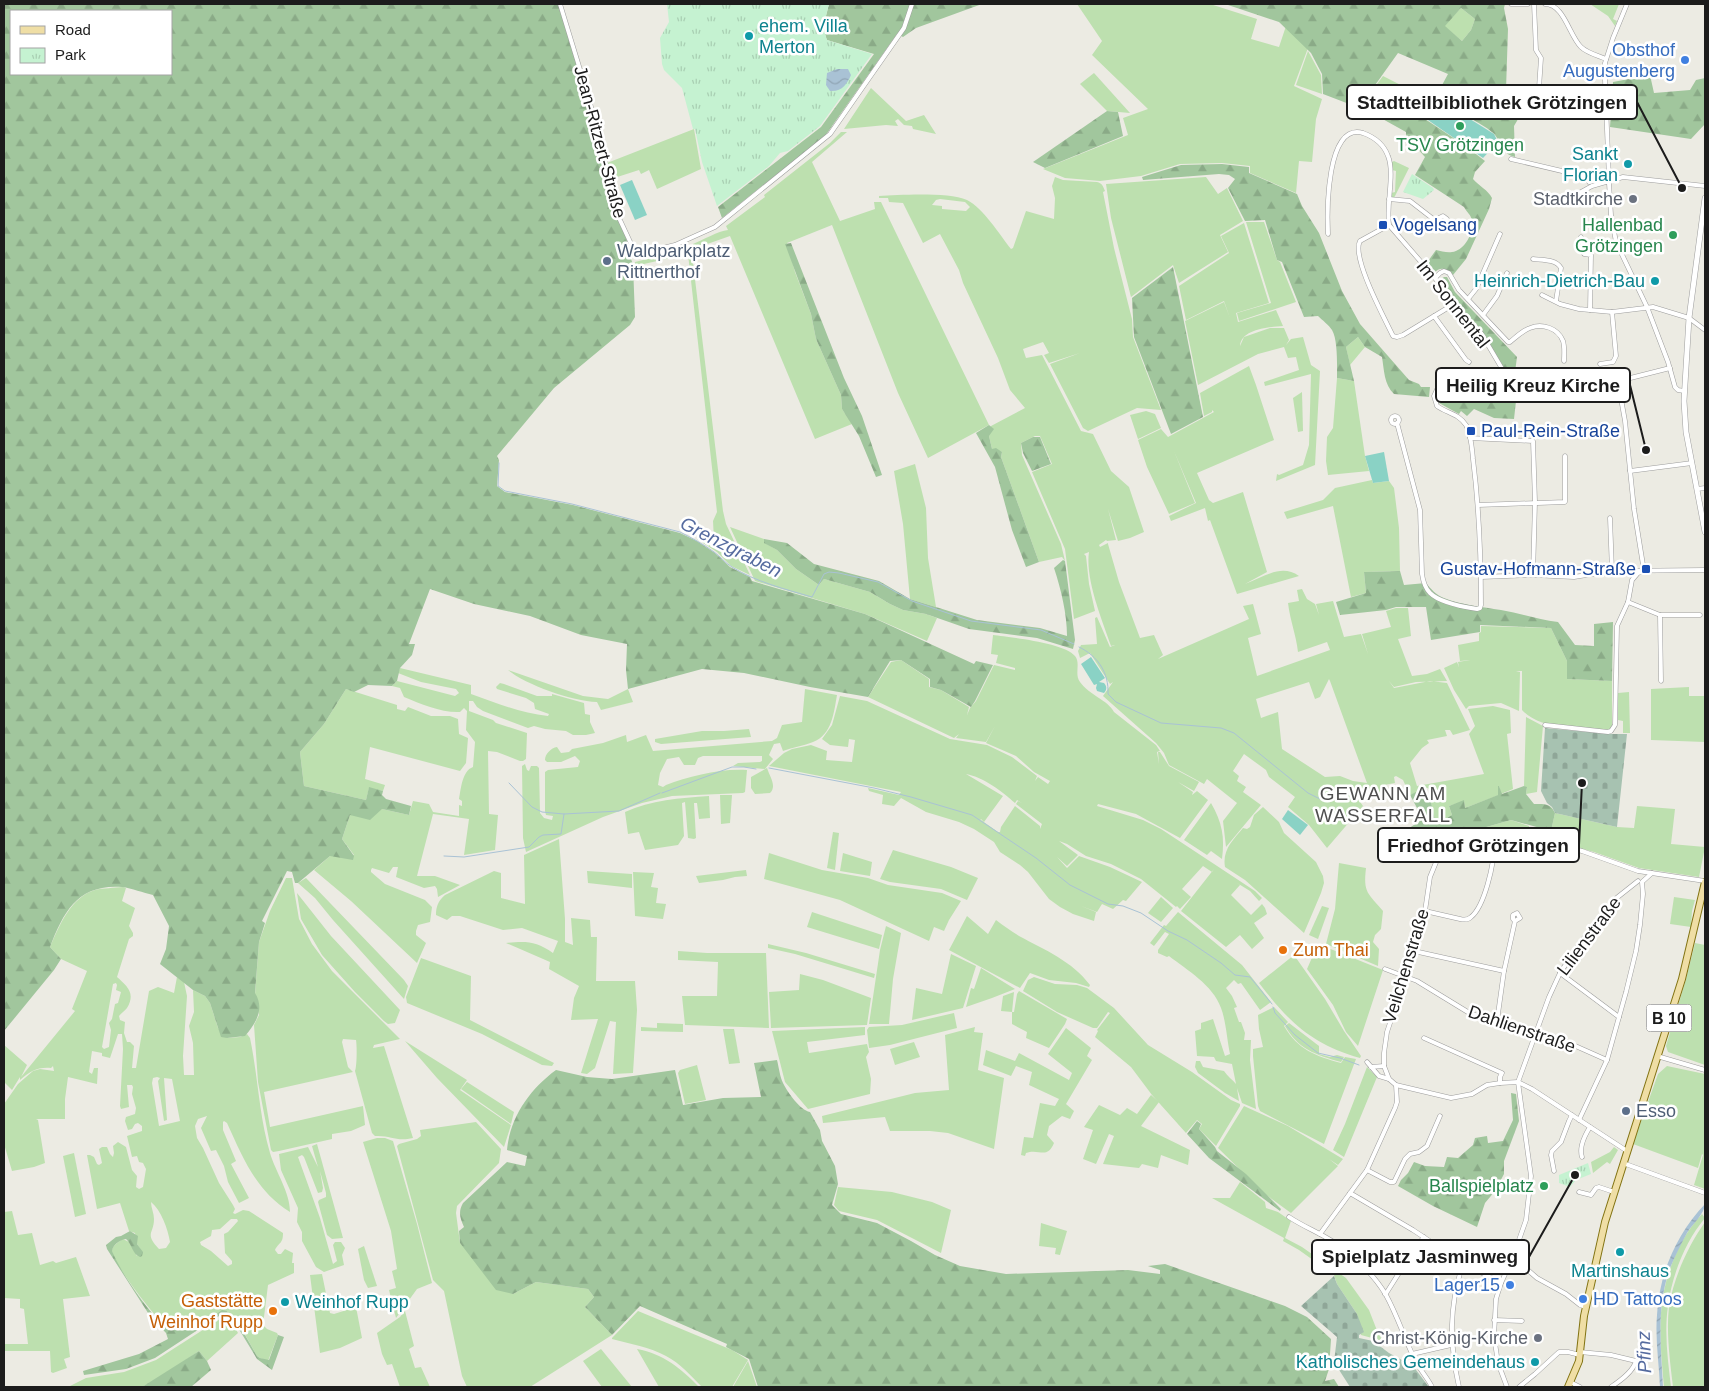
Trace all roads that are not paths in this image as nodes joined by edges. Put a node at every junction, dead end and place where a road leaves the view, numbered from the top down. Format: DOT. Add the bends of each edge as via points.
graph roads {
  1 [pos="560,4"];
  2 [pos="912,4"];
  3 [pos="1510,4"];
  4 [pos="1528,4"];
  5 [pos="1534,4"];
  6 [pos="1545,4"];
  7 [pos="1627,4"];
  8 [pos="1606,59"];
  9 [pos="1539,88"];
  10 [pos="1511,159"];
  11 [pos="1609,179"];
  12 [pos="1589,181"];
  13 [pos="1592,186"];
  14 [pos="1705,186"];
  15 [pos="1705,198"];
  16 [pos="1389,199"];
  17 [pos="1565,199"];
  18 [pos="1705,209"];
  19 [pos="1435,220"];
  20 [pos="1389,225"];
  21 [pos="1328,234"];
  22 [pos="1500,234"];
  23 [pos="1581,237"];
  24 [pos="1533,259"];
  25 [pos="1507,274"];
  26 [pos="1435,278"];
  27 [pos="1542,295"];
  28 [pos="1468,299"];
  29 [pos="1556,301"];
  30 [pos="1454,304"];
  31 [pos="1647,307"];
  32 [pos="1590,310"];
  33 [pos="1612,312"];
  34 [pos="1483,315"];
  35 [pos="1434,316"];
  36 [pos="1689,318"];
  37 [pos="1705,330"];
  38 [pos="1564,361"];
  39 [pos="1470,362"];
  40 [pos="1600,364"];
  41 [pos="1670,368"];
  42 [pos="1618,382"];
  43 [pos="1506,389"];
  44 [pos="1684,391"];
  45 [pos="1398,422"];
  46 [pos="1470,438"];
  47 [pos="1565,456"];
  48 [pos="1692,463"];
  49 [pos="1630,471"];
  50 [pos="1705,488"];
  51 [pos="1697,489"];
  52 [pos="1535,502"];
  53 [pos="1478,505"];
  54 [pos="1610,518"];
  55 [pos="1705,532"];
  56 [pos="1705,570"];
  57 [pos="1612,571"];
  58 [pos="1644,571"];
  59 [pos="1534,575"];
  60 [pos="1481,578"];
  61 [pos="1628,602"];
  62 [pos="1660,615"];
  63 [pos="1700,615"];
  64 [pos="1661,681"];
  65 [pos="1545,725"];
  66 [pos="1493,847"];
  67 [pos="1638,870"];
  68 [pos="1652,872"];
  69 [pos="1705,881"];
  70 [pos="1640,882"];
  71 [pos="1425,911"];
  72 [pos="1515,921"];
  73 [pos="1414,951"];
  74 [pos="1385,969"];
  75 [pos="1504,971"];
  76 [pos="1560,973"];
  77 [pos="1405,977"];
  78 [pos="1619,1017"];
  79 [pos="1498,1020"];
  80 [pos="1536,1031"];
  81 [pos="1424,1038"];
  82 [pos="1657,1056"];
  83 [pos="1607,1060"];
  84 [pos="1367,1062"];
  85 [pos="1384,1066"];
  86 [pos="1371,1067"];
  87 [pos="1705,1070"];
  88 [pos="1502,1073"];
  89 [pos="1508,1076"];
  90 [pos="1389,1080"];
  91 [pos="1518,1082"];
  92 [pos="1500,1083"];
  93 [pos="1396,1085"];
  94 [pos="1572,1115"];
  95 [pos="1440,1116"];
  96 [pos="1579,1120"];
  97 [pos="1590,1127"];
  98 [pos="1627,1151"];
  99 [pos="1582,1157"];
  100 [pos="1623,1163"];
  101 [pos="1366,1170"];
  102 [pos="1554,1171"];
  103 [pos="1579,1192"];
  104 [pos="1614,1192"];
  105 [pos="1350,1193"];
  106 [pos="1705,1194"];
  107 [pos="1289,1217"];
  108 [pos="1320,1234"];
  109 [pos="1424,1237"];
  110 [pos="1513,1257"];
  111 [pos="1463,1262"];
  112 [pos="1501,1283"];
  113 [pos="1385,1294"];
  114 [pos="1586,1308"];
  115 [pos="1494,1320"];
  116 [pos="1522,1321"];
  117 [pos="1451,1345"];
  118 [pos="1580,1353"];
  119 [pos="1412,1354"];
  120 [pos="1569,1385"];
  121 [pos="1432,1387"];
  122 [pos="1459,1387"];
  123 [pos="1507,1387"];
  124 [pos="1519,1387"];
  125 [pos="1580,1387"];
  126 [pos="1611,1387"];
  1 -- 2 [label="street, Jean-Ritzert-Straße" via="589,98 620,220 633,248 643,253 675,245 715,227 823,140 840,122 901,33"];
  3 -- 4 [label="street"];
  5 -- 9 [label="street" via="1536,50 1541,58"];
  6 -- 8 [label="street" via="1557,8 1583,50"];
  7 -- 8 [label="street"];
  8 -- 11 [label="street"];
  10 -- 12 [label="street" via="1583,176"];
  11 -- 12 [label="street"];
  11 -- 31 [label="street" via="1613,233"];
  12 -- 13 [label="street"];
  13 -- 14 [label="street" via="1623,177"];
  13 -- 17 [label="street"];
  15 -- 18 [label="street"];
  16 -- 19 [label="street" via="1410,201"];
  16 -- 20 [label="street"];
  16 -- 21 [label="street" via="1388,155 1371,137 1355,132 1349,134 1338,147 1332,171"];
  18 -- 36 [label="street"];
  20 -- 26 [label="street, Im Sonnental"];
  20 -- 35 [label="street" via="1358,244 1362,266 1378,305 1396,337"];
  22 -- 28 [label="street" via="1476,289"];
  23 -- 32 [label="street" via="1584,254 1591,255"];
  24 -- 29 [label="street" via="1560,265"];
  25 -- 34 [label="street"];
  26 -- 28 [label="street" via="1444,271 1449,273"];
  26 -- 30 [label="street, Im Sonnental"];
  27 -- 29 [label="street"];
  28 -- 34 [label="street"];
  29 -- 32 [label="street" via="1568,307"];
  30 -- 35 [label="street"];
  30 -- 43 [label="street, Im Sonnental" via="1481,333 1504,372"];
  31 -- 33 [label="street"];
  31 -- 36 [label="street"];
  31 -- 41 [label="street"];
  32 -- 33 [label="street"];
  33 -- 40 [label="street" via="1616,356 1613,362"];
  34 -- 38 [label="street" via="1508,342 1535,326 1545,326 1556,332 1563,340"];
  35 -- 39 [label="street"];
  36 -- 37 [label="street"];
  36 -- 44 [label="street"];
  41 -- 42 [label="street"];
  41 -- 44 [label="street" via="1675,388"];
  42 -- 43 [label="street" via="1579,391"];
  42 -- 49 [label="street"];
  43 -- 46 [label="street" via="1439,385 1435,392 1437,406 1461,419"];
  44 -- 48 [label="street" via="1684,422"];
  45 -- 60 [label="street" via="1420,510 1422,574 1426,588 1437,598 1477,609 1480,608"];
  46 -- 52 [label="street" via="1533,441"];
  46 -- 53 [label="street"];
  47 -- 52 [label="street" via="1565,502"];
  48 -- 49 [label="street"];
  48 -- 51 [label="street"];
  49 -- 58 [label="street"];
  50 -- 51 [label="street"];
  51 -- 55 [label="street"];
  52 -- 53 [label="street"];
  52 -- 59 [label="street"];
  53 -- 60 [label="street"];
  54 -- 57 [label="street"];
  56 -- 58 [label="street"];
  57 -- 58 [label="street"];
  57 -- 59 [label="street" via="1574,577"];
  58 -- 61 [label="street" via="1632,580"];
  59 -- 60 [label="street"];
  61 -- 62 [label="street"];
  61 -- 65 [label="street" via="1616,626 1616,721 1611,731"];
  62 -- 63 [label="street"];
  62 -- 64 [label="street"];
  66 -- 67 [label="street" via="1522,841 1551,842"];
  66 -- 71 [label="street, Veilchenstraße" via="1458,858 1439,855 1430,877"];
  66 -- 71 [label="street" via="1487,889 1471,917 1465,920"];
  67 -- 68 [label="street"];
  67 -- 70 [label="street"];
  68 -- 69 [label="street"];
  68 -- 70 [label="street, Lilienstraße"];
  69 -- 82 [label="main road, B 10" via="1682,979"];
  70 -- 76 [label="street, Lilienstraße" via="1614,900"];
  70 -- 78 [label="street" via="1643,894 1636,951"];
  71 -- 73 [label="street, Veilchenstraße"];
  72 -- 75 [label="street"];
  73 -- 75 [label="street"];
  73 -- 77 [label="street, Veilchenstraße"];
  74 -- 77 [label="street, Dahlienstraße"];
  75 -- 79 [label="street"];
  76 -- 78 [label="street"];
  76 -- 80 [label="street, Lilienstraße"];
  77 -- 79 [label="street, Dahlienstraße" via="1471,1014"];
  77 -- 85 [label="street, Veilchenstraße" via="1387,1032"];
  78 -- 83 [label="street"];
  79 -- 80 [label="street, Dahlienstraße"];
  80 -- 83 [label="street, Dahlienstraße"];
  80 -- 91 [label="street, Lilienstraße"];
  81 -- 88 [label="street"];
  82 -- 87 [label="street"];
  82 -- 98 [label="main road, B 10"];
  83 -- 96 [label="street"];
  84 -- 86 [label="street"];
  85 -- 86 [label="street"];
  85 -- 90 [label="street, Veilchenstraße"];
  86 -- 90 [label="street" via="1379,1076"];
  88 -- 89 [label="street"];
  88 -- 92 [label="street"];
  90 -- 93 [label="street"];
  91 -- 92 [label="street"];
  91 -- 94 [label="street"];
  91 -- 110 [label="street" via="1531,1176 1526,1220"];
  92 -- 93 [label="street" via="1451,1098"];
  93 -- 101 [label="street" via="1395,1108"];
  94 -- 96 [label="street"];
  94 -- 102 [label="street" via="1561,1142 1552,1151"];
  95 -- 101 [label="street" via="1427,1146 1405,1159 1396,1181 1393,1183"];
  96 -- 97 [label="street"];
  97 -- 98 [label="street"];
  97 -- 99 [label="street"];
  98 -- 100 [label="main road, B 10"];
  100 -- 104 [label="main road, B 10"];
  100 -- 106 [label="street"];
  101 -- 105 [label="street"];
  103 -- 104 [label="street" via="1591,1195 1599,1187"];
  104 -- 114 [label="main road, B 10"];
  105 -- 108 [label="street"];
  105 -- 109 [label="street"];
  107 -- 108 [label="street"];
  108 -- 113 [label="street" via="1346,1250"];
  109 -- 111 [label="street"];
  109 -- 113 [label="street"];
  110 -- 112 [label="street"];
  110 -- 114 [label="street" via="1537,1278"];
  111 -- 112 [label="street"];
  111 -- 117 [label="street" via="1454,1298"];
  112 -- 115 [label="street"];
  113 -- 119 [label="street"];
  114 -- 118 [label="main road, B 10"];
  115 -- 116 [label="street"];
  115 -- 123 [label="street" via="1498,1364"];
  117 -- 119 [label="street"];
  117 -- 122 [label="street"];
  118 -- 120 [label="main road, B 10"];
  118 -- 124 [label="street" via="1559,1352"];
  118 -- 126 [label="street" via="1636,1361 1622,1380"];
  119 -- 121 [label="street"];
  120 -- 125 [label="street"];
}
